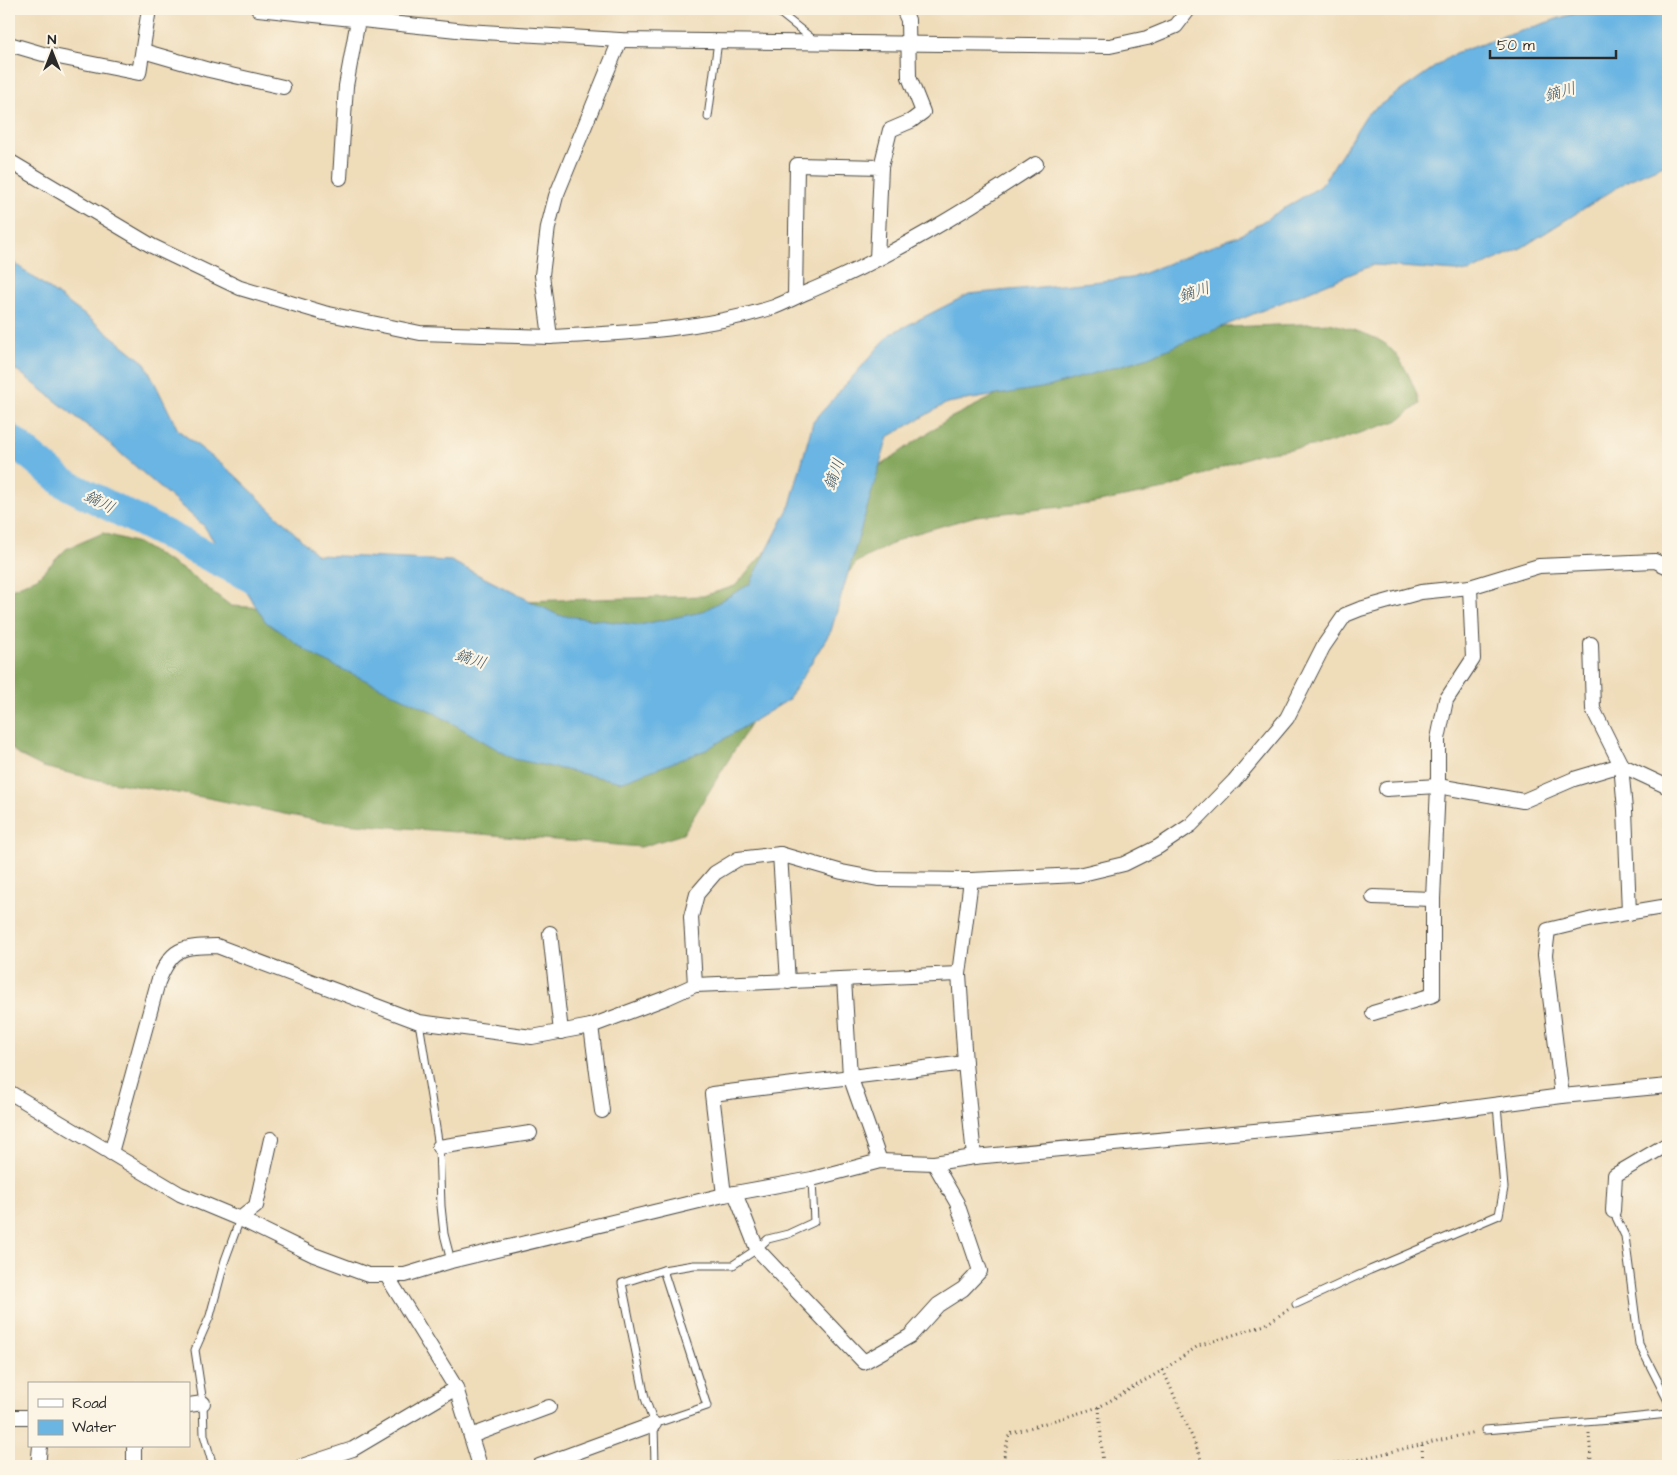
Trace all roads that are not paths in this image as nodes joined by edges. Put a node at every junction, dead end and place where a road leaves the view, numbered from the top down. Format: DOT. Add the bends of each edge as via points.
graph roads {
  1 [pos="149,9"];
  2 [pos="258,9"];
  3 [pos="903,9"];
  4 [pos="1188,9"];
  5 [pos="780,13"];
  6 [pos="358,20"];
  7 [pos="620,40"];
  8 [pos="718,41"];
  9 [pos="817,43"];
  10 [pos="9,44"];
  11 [pos="909,44"];
  12 [pos="143,51"];
  13 [pos="283,87"];
  14 [pos="708,118"];
  15 [pos="9,161"];
  16 [pos="1036,164"];
  17 [pos="880,167"];
  18 [pos="340,178"];
  19 [pos="877,259"];
  20 [pos="795,297"];
  21 [pos="550,337"];
  22 [pos="1668,567"];
  23 [pos="1470,587"];
  24 [pos="1591,644"];
  25 [pos="1621,765"];
  26 [pos="1438,786"];
  27 [pos="1668,787"];
  28 [pos="1386,789"];
  29 [pos="780,854"];
  30 [pos="971,880"];
  31 [pos="1373,896"];
  32 [pos="1433,898"];
  33 [pos="1668,906"];
  34 [pos="1629,913"];
  35 [pos="550,933"];
  36 [pos="959,974"];
  37 [pos="844,979"];
  38 [pos="788,982"];
  39 [pos="695,985"];
  40 [pos="1373,1013"];
  41 [pos="419,1022"];
  42 [pos="591,1026"];
  43 [pos="561,1032"];
  44 [pos="965,1063"];
  45 [pos="850,1076"];
  46 [pos="1668,1086"];
  47 [pos="9,1092"];
  48 [pos="1562,1096"];
  49 [pos="1497,1105"];
  50 [pos="602,1111"];
  51 [pos="530,1133"];
  52 [pos="272,1138"];
  53 [pos="1668,1144"];
  54 [pos="439,1147"];
  55 [pos="110,1153"];
  56 [pos="974,1157"];
  57 [pos="880,1161"];
  58 [pos="934,1163"];
  59 [pos="812,1179"];
  60 [pos="730,1194"];
  61 [pos="1613,1212"];
  62 [pos="240,1219"];
  63 [pos="756,1250"];
  64 [pos="451,1261"];
  65 [pos="663,1270"];
  66 [pos="387,1276"];
  67 [pos="1296,1304"];
  68 [pos="456,1388"];
  69 [pos="1668,1401"];
  70 [pos="196,1404"];
  71 [pos="549,1407"];
  72 [pos="1668,1414"];
  73 [pos="9,1417"];
  74 [pos="28,1418"];
  75 [pos="654,1424"];
  76 [pos="1485,1430"];
  77 [pos="471,1436"];
  78 [pos="40,1448"];
  79 [pos="134,1448"];
  80 [pos="38,1466"];
  81 [pos="134,1466"];
  82 [pos="213,1466"];
  83 [pos="302,1466"];
  84 [pos="480,1466"];
  85 [pos="539,1466"];
  86 [pos="655,1466"];
  1 -- 12 [label="street"];
  2 -- 6 [label="street"];
  3 -- 11 [label="street" via="908,20"];
  4 -- 11 [label="street" via="1176,26 1147,38 1110,46"];
  5 -- 9 [label="lane"];
  6 -- 7 [label="street" via="466,31"];
  6 -- 18 [label="street" via="346,86"];
  7 -- 8 [label="street"];
  7 -- 21 [label="street" via="556,196 548,227 542,274"];
  8 -- 9 [label="street"];
  8 -- 14 [label="lane"];
  9 -- 11 [label="street"];
  10 -- 12 [label="street" via="139,73"];
  11 -- 17 [label="street" via="909,77 923,112 890,130"];
  12 -- 13 [label="street"];
  15 -- 21 [label="street" via="152,246 240,288 324,313 420,334"];
  16 -- 19 [label="street" via="991,194"];
  17 -- 19 [label="street"];
  17 -- 20 [label="street" via="797,165"];
  19 -- 20 [label="street"];
  20 -- 21 [label="street" via="775,306 704,324"];
  22 -- 23 [label="street" via="1655,561 1539,566"];
  23 -- 26 [label="street" via="1473,659 1446,700 1438,739"];
  23 -- 30 [label="street" via="1421,592 1345,616 1324,647 1287,718 1234,781 1191,825 1158,847 1124,864 1078,875"];
  24 -- 25 [label="street" via="1593,709"];
  25 -- 26 [label="street" via="1574,779 1523,801"];
  25 -- 27 [label="street"];
  25 -- 34 [label="street"];
  26 -- 28 [label="street"];
  26 -- 32 [label="street"];
  29 -- 30 [label="street" via="878,879"];
  29 -- 38 [label="street"];
  29 -- 39 [label="street" via="738,859 715,872 697,894 691,917"];
  30 -- 36 [label="street"];
  31 -- 32 [label="street"];
  32 -- 40 [label="street" via="1433,995"];
  33 -- 34 [label="street"];
  34 -- 48 [label="street" via="1548,930 1545,955"];
  35 -- 43 [label="street"];
  36 -- 37 [label="street"];
  36 -- 44 [label="street"];
  37 -- 38 [label="street"];
  37 -- 45 [label="street"];
  38 -- 39 [label="street"];
  39 -- 42 [label="street"];
  41 -- 43 [label="street" via="532,1037"];
  41 -- 54 [label="lane"];
  41 -- 55 [label="street" via="217,946 178,950 165,964 158,982"];
  42 -- 43 [label="street"];
  42 -- 50 [label="street"];
  44 -- 45 [label="street"];
  44 -- 56 [label="street"];
  45 -- 57 [label="street"];
  45 -- 60 [label="street" via="712,1094"];
  46 -- 48 [label="street"];
  47 -- 55 [label="street"];
  48 -- 49 [label="street"];
  49 -- 56 [label="street" via="1394,1118"];
  49 -- 67 [label="lane" via="1504,1188 1499,1215"];
  51 -- 54 [label="street"];
  52 -- 62 [label="street" via="256,1206"];
  53 -- 61 [label="street" via="1615,1175"];
  54 -- 64 [label="lane" via="444,1234"];
  55 -- 62 [label="street" via="180,1194"];
  56 -- 58 [label="street"];
  57 -- 58 [label="street"];
  57 -- 59 [label="street"];
  58 -- 63 [label="street" via="957,1203 980,1271 963,1289 938,1305 910,1336 864,1362"];
  59 -- 60 [label="street"];
  59 -- 63 [label="lane" via="814,1222 768,1239"];
  60 -- 63 [label="street"];
  60 -- 64 [label="street"];
  61 -- 69 [label="lane" via="1624,1236 1639,1344"];
  62 -- 66 [label="street" via="368,1276"];
  62 -- 70 [label="lane" via="210,1316 195,1350"];
  63 -- 65 [label="lane" via="733,1265 694,1265"];
  64 -- 66 [label="street" via="405,1276"];
  65 -- 75 [label="lane" via="622,1283 645,1398"];
  65 -- 75 [label="lane" via="707,1406"];
  66 -- 68 [label="street"];
  68 -- 77 [label="street"];
  68 -- 83 [label="street" via="353,1449"];
  70 -- 82 [label="lane"];
  71 -- 77 [label="street"];
  72 -- 76 [label="lane"];
  73 -- 74 [label="street"];
  75 -- 85 [label="street"];
  75 -- 86 [label="lane"];
  77 -- 84 [label="street"];
  78 -- 80 [label="street"];
  79 -- 81 [label="street"];
}
